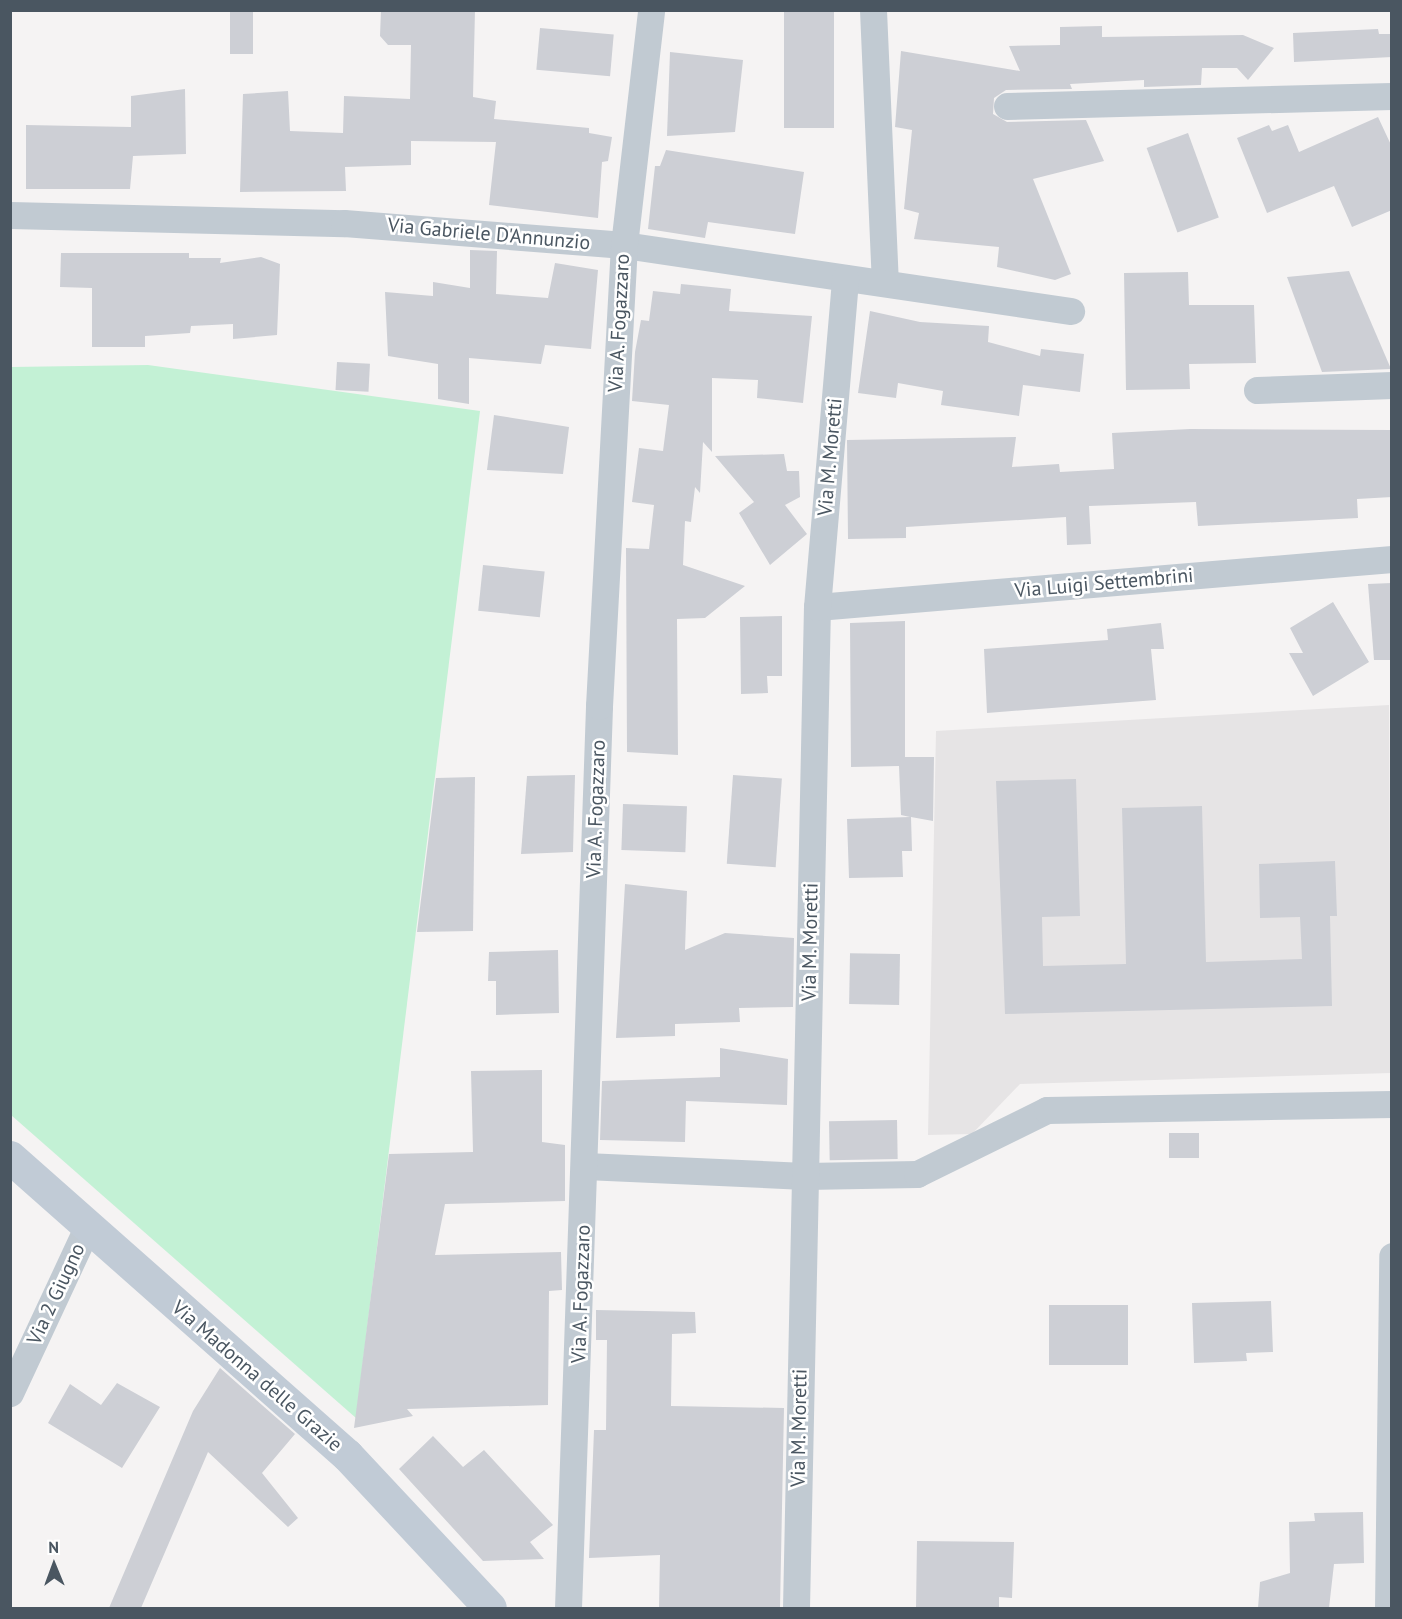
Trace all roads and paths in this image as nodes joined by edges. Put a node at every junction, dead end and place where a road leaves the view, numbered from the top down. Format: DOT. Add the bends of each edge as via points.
graph roads {
  1 [pos="651,10"];
  2 [pos="873,10"];
  3 [pos="1392,96"];
  4 [pos="1007,106"];
  5 [pos="10,215"];
  6 [pos="624,245"];
  7 [pos="845,278"];
  8 [pos="885,284"];
  9 [pos="1071,311"];
  10 [pos="1392,385"];
  11 [pos="1257,390"];
  12 [pos="1392,559"];
  13 [pos="817,607"];
  14 [pos="1392,1104"];
  15 [pos="10,1157"];
  16 [pos="585,1166"];
  17 [pos="805,1176"];
  18 [pos="87,1228"];
  19 [pos="1392,1256"];
  20 [pos="10,1392"];
  21 [pos="490,1608"];
  22 [pos="568,1608"];
  23 [pos="796,1608"];
  24 [pos="1388,1608"];
  1 -- 6 [label="street, Via A. Fogazzaro"];
  2 -- 8 [label="street"];
  3 -- 4 [label="street"];
  5 -- 6 [label="street, Via Gabriele D'Annunzio" via="344,223"];
  6 -- 7 [label="street, Via Gabriele D'Annunzio"];
  6 -- 16 [label="street, Via A. Fogazzaro" via="599,706"];
  7 -- 8 [label="street, Via Gabriele D'Annunzio"];
  7 -- 13 [label="street, Via M. Moretti"];
  8 -- 9 [label="street, Via Gabriele D'Annunzio"];
  10 -- 11 [label="street"];
  12 -- 13 [label="street, Via Luigi Settembrini"];
  13 -- 17 [label="street, Via M. Moretti"];
  14 -- 17 [label="street" via="1047,1110 917,1174"];
  15 -- 18 [label="street, Via Madonna delle Grazie"];
  16 -- 17 [label="street"];
  16 -- 22 [label="street, Via A. Fogazzaro"];
  17 -- 23 [label="street, Via M. Moretti"];
  18 -- 20 [label="street, Via 2 Giugno"];
  18 -- 21 [label="street, Via Madonna delle Grazie" via="347,1455"];
  19 -- 24 [label="street"];
}
